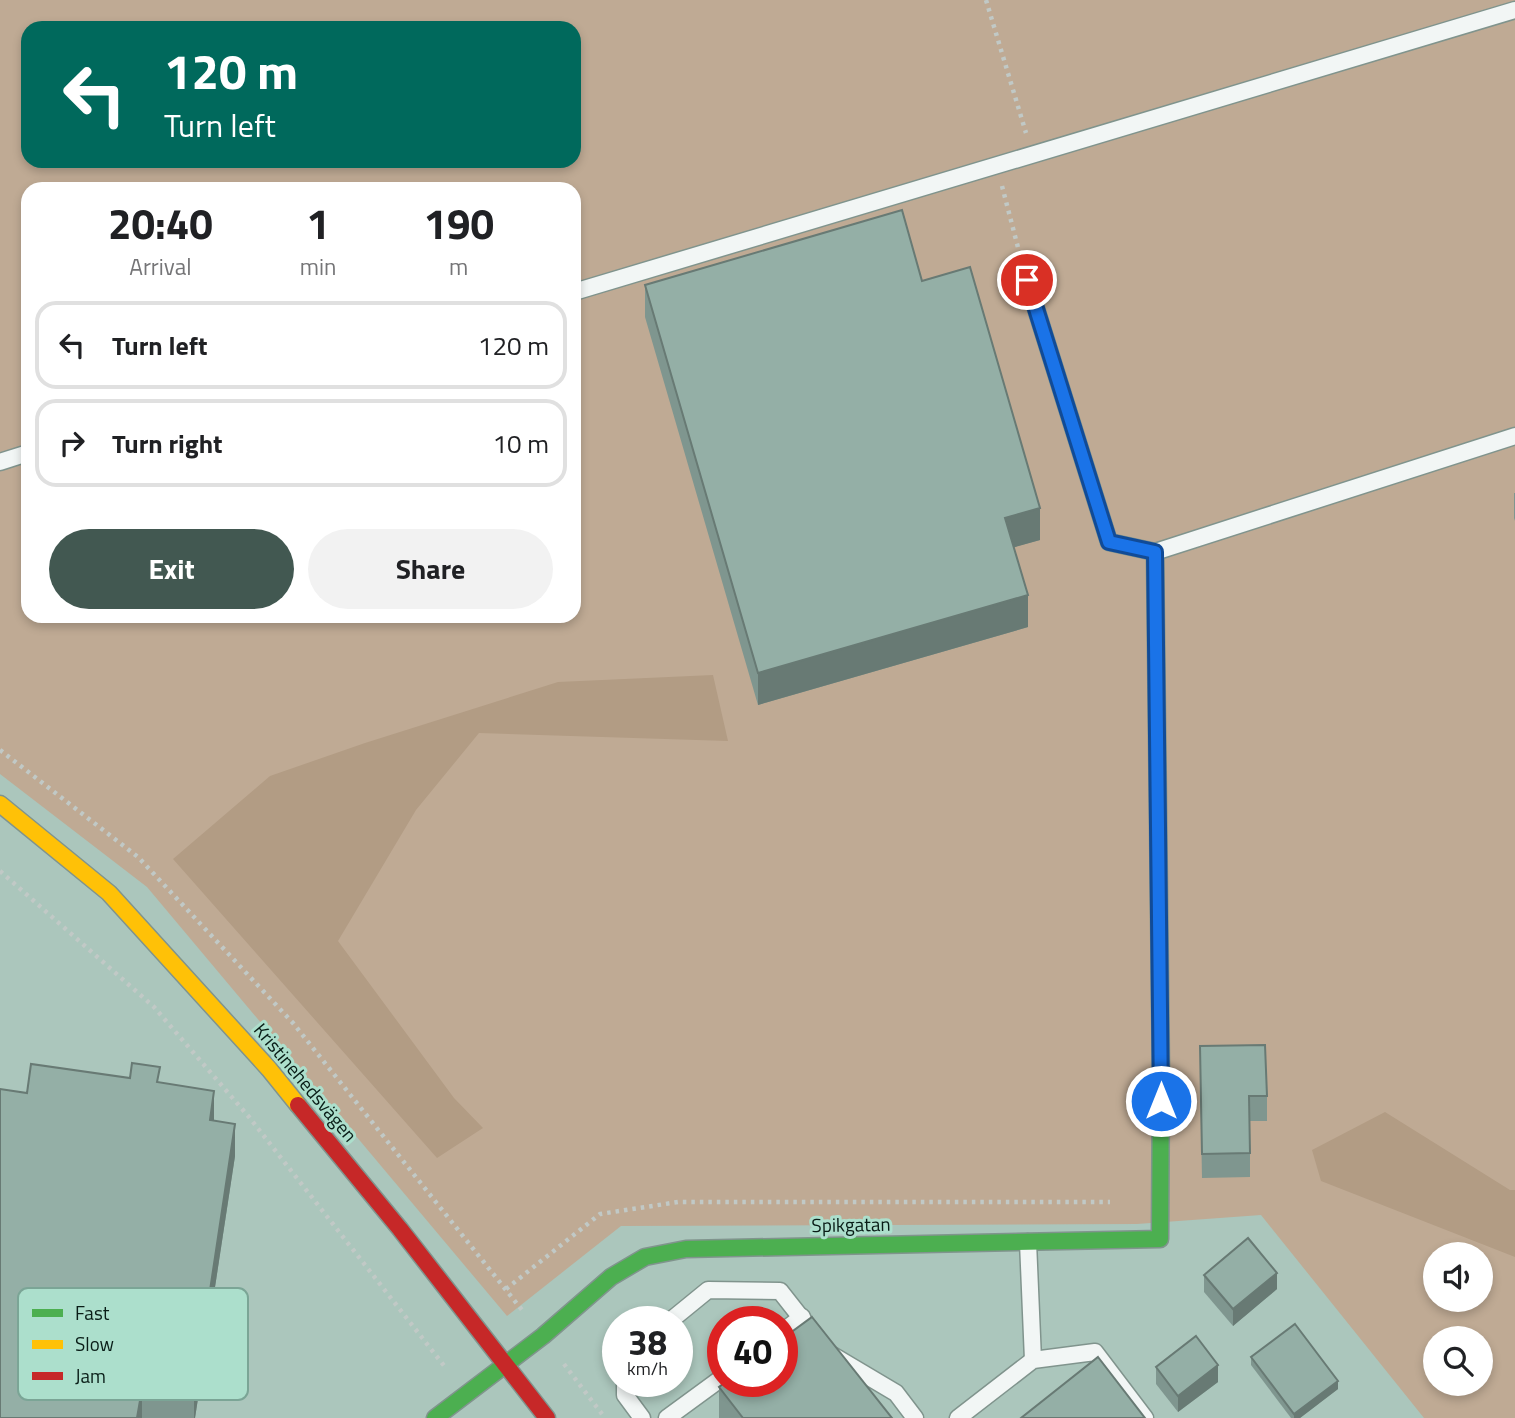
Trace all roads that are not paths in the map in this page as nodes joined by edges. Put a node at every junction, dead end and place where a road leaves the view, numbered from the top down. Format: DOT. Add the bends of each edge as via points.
graph roads {
  1 [pos="1515,10"];
  2 [pos="1027,280"];
  3 [pos="581,290"];
  4 [pos="1515,436"];
  5 [pos="21,455"];
  6 [pos="0,462"];
  7 [pos="1155,552"];
  8 [pos="0,804"];
  9 [pos="1161,1076"];
  10 [pos="1028,1242"];
  11 [pos="688,1306"];
  12 [pos="802,1317"];
  13 [pos="798,1320"];
  14 [pos="1033,1360"];
  15 [pos="506,1365"];
  16 [pos="707,1389"];
  17 [pos="626,1397"];
  18 [pos="435,1418"];
  19 [pos="547,1418"];
  20 [pos="642,1418"];
  21 [pos="667,1418"];
  22 [pos="915,1418"];
  23 [pos="958,1418"];
  24 [pos="1145,1418"];
  1 -- 3 [label="lane"];
  2 -- 7 [label="lane" via="1109,542"];
  4 -- 7 [label="lane"];
  5 -- 6 [label="lane"];
  7 -- 9 [label="lane"];
  8 -- 15 [label="street, Kristinehedsvägen" via="109,893 269,1069"];
  9 -- 10 [label="street, Spikgatan" via="1160,1239"];
  10 -- 14 [label="lane"];
  10 -- 15 [label="street, Spikgatan" via="686,1249 645,1257 611,1277"];
  11 -- 12 [label="lane" via="708,1290 780,1291"];
  12 -- 13 [label="lane"];
  12 -- 22 [label="lane" via="827,1352 896,1393"];
  14 -- 23 [label="lane"];
  14 -- 24 [label="lane" via="1095,1352"];
  15 -- 18 [label="street, Spikgatan"];
  15 -- 19 [label="street, Kristinehedsvägen"];
  16 -- 21 [label="lane"];
  17 -- 20 [label="lane"];
}
